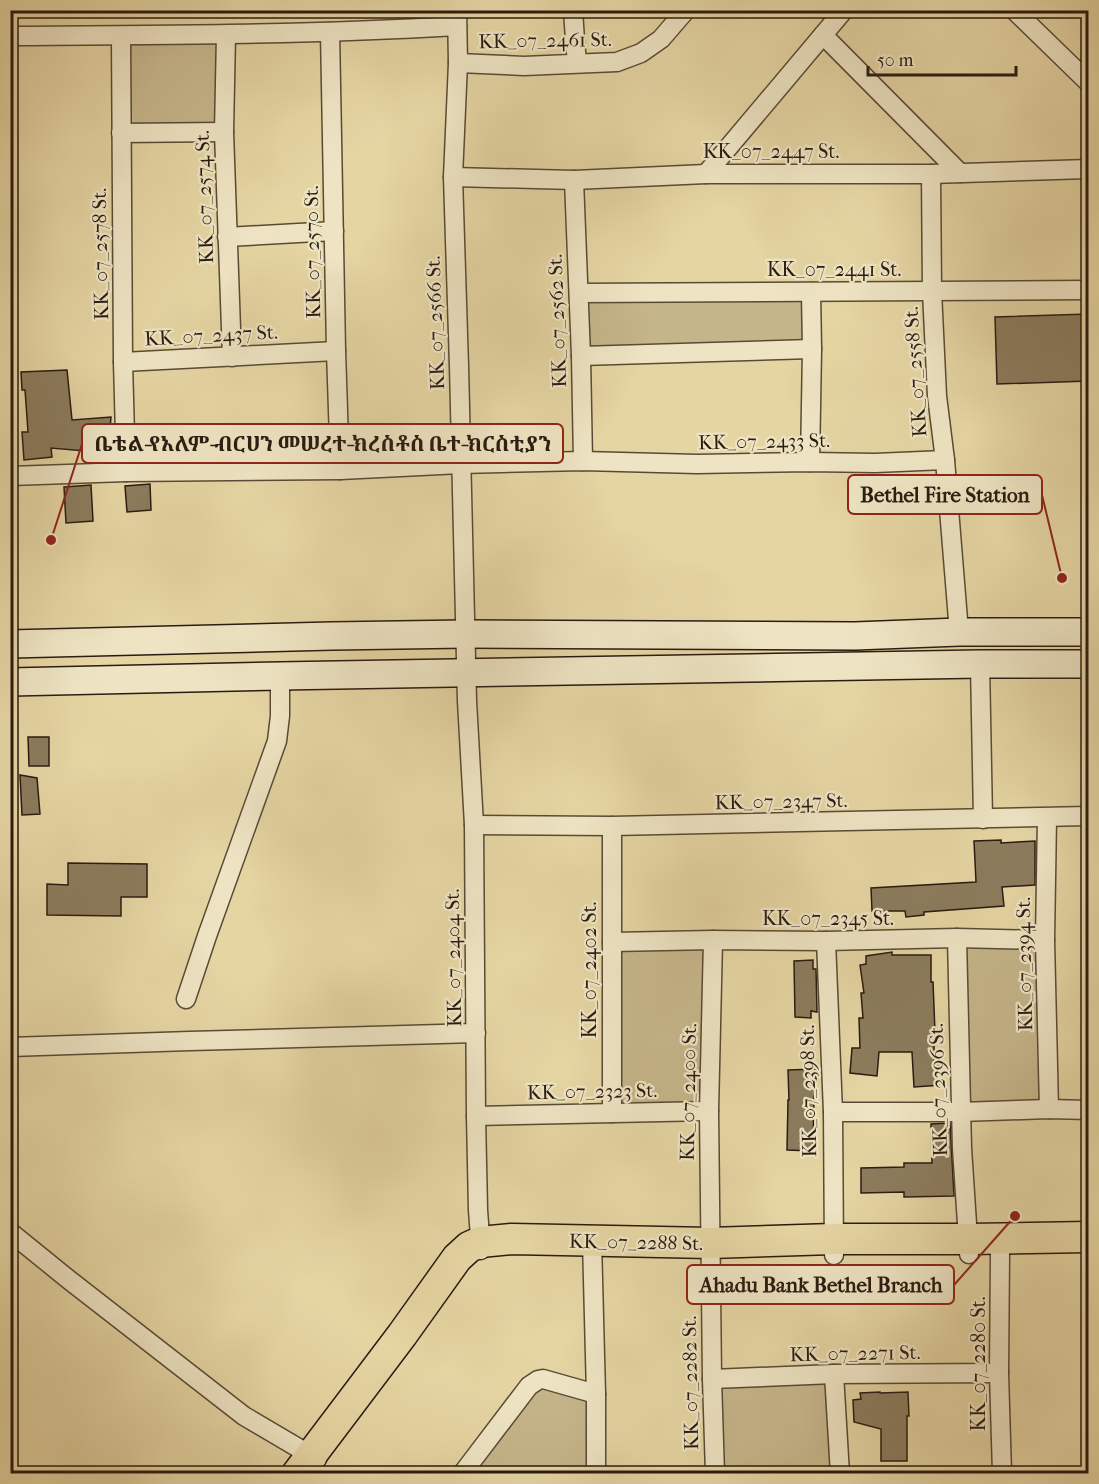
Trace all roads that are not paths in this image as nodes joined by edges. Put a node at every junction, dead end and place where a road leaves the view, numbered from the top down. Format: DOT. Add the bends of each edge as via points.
graph roads {
  1 [pos="573,10"];
  2 [pos="686,10"];
  3 [pos="844,10"];
  4 [pos="1014,10"];
  5 [pos="457,18"];
  6 [pos="330,32"];
  7 [pos="226,35"];
  8 [pos="824,35"];
  9 [pos="10,36"];
  10 [pos="121,36"];
  11 [pos="458,63"];
  12 [pos="578,63"];
  13 [pos="1089,82"];
  14 [pos="224,132"];
  15 [pos="121,133"];
  16 [pos="1089,169"];
  17 [pos="960,172"];
  18 [pos="706,174"];
  19 [pos="931,174"];
  20 [pos="453,177"];
  21 [pos="574,180"];
  22 [pos="334,231"];
  23 [pos="227,237"];
  24 [pos="1089,290"];
  25 [pos="932,291"];
  26 [pos="811,292"];
  27 [pos="579,293"];
  28 [pos="812,349"];
  29 [pos="336,351"];
  30 [pos="581,356"];
  31 [pos="232,357"];
  32 [pos="123,362"];
  33 [pos="945,460"];
  34 [pos="583,461"];
  35 [pos="810,462"];
  36 [pos="461,464"];
  37 [pos="340,470"];
  38 [pos="126,472"];
  39 [pos="10,476"];
  40 [pos="958,632"];
  41 [pos="1013,632"];
  42 [pos="1089,632"];
  43 [pos="465,634"];
  44 [pos="10,644"];
  45 [pos="1013,663"];
  46 [pos="980,664"];
  47 [pos="1089,664"];
  48 [pos="466,673"];
  49 [pos="280,676"];
  50 [pos="10,682"];
  51 [pos="1089,816"];
  52 [pos="1047,818"];
  53 [pos="983,819"];
  54 [pos="474,825"];
  55 [pos="612,826"];
  56 [pos="957,938"];
  57 [pos="713,940"];
  58 [pos="1045,940"];
  59 [pos="826,941"];
  60 [pos="612,942"];
  61 [pos="186,999"];
  62 [pos="476,1033"];
  63 [pos="10,1047"];
  64 [pos="1049,1109"];
  65 [pos="1089,1110"];
  66 [pos="709,1111"];
  67 [pos="833,1112"];
  68 [pos="961,1112"];
  69 [pos="612,1113"];
  70 [pos="476,1116"];
  71 [pos="10,1232"];
  72 [pos="1089,1237"];
  73 [pos="593,1247"];
  74 [pos="834,1247"];
  75 [pos="969,1247"];
  76 [pos="1000,1247"];
  77 [pos="481,1249"];
  78 [pos="710,1249"];
  79 [pos="1089,1252"];
  80 [pos="999,1373"];
  81 [pos="834,1374"];
  82 [pos="712,1379"];
  83 [pos="596,1394"];
  84 [pos="311,1466"];
  85 [pos="462,1473"];
  86 [pos="596,1473"];
  87 [pos="715,1473"];
  88 [pos="840,1473"];
  89 [pos="1002,1473"];
  1 -- 12 [label="street"];
  2 -- 12 [label="street, KK_07_2461 St." via="661,39 641,53 617,62"];
  3 -- 8 [label="street"];
  4 -- 13 [label="street"];
  5 -- 6 [label="street"];
  5 -- 11 [label="street, KK_07_2566 St."];
  6 -- 7 [label="street"];
  6 -- 22 [label="street, KK_07_2570 St."];
  7 -- 10 [label="street"];
  7 -- 14 [label="street, KK_07_2574 St."];
  8 -- 17 [label="street"];
  8 -- 18 [label="street"];
  9 -- 10 [label="street"];
  10 -- 15 [label="street, KK_07_2578 St."];
  11 -- 12 [label="street, KK_07_2461 St."];
  11 -- 20 [label="street, KK_07_2566 St."];
  14 -- 15 [label="street"];
  14 -- 23 [label="street, KK_07_2574 St."];
  15 -- 32 [label="street, KK_07_2578 St."];
  16 -- 17 [label="street, KK_07_2447 St."];
  17 -- 19 [label="street, KK_07_2447 St."];
  18 -- 19 [label="street, KK_07_2447 St."];
  18 -- 21 [label="street, KK_07_2447 St."];
  19 -- 25 [label="street, KK_07_2558 St."];
  20 -- 21 [label="street, KK_07_2447 St."];
  20 -- 36 [label="street, KK_07_2566 St."];
  21 -- 27 [label="street, KK_07_2562 St."];
  22 -- 23 [label="street"];
  22 -- 29 [label="street, KK_07_2570 St."];
  23 -- 31 [label="street, KK_07_2574 St."];
  24 -- 25 [label="street, KK_07_2441 St."];
  25 -- 26 [label="street, KK_07_2441 St."];
  25 -- 33 [label="street, KK_07_2558 St." via="936,396"];
  26 -- 27 [label="street, KK_07_2441 St."];
  26 -- 28 [label="street"];
  27 -- 30 [label="street, KK_07_2562 St."];
  28 -- 30 [label="street"];
  28 -- 35 [label="street"];
  29 -- 31 [label="street, KK_07_2437 St."];
  29 -- 37 [label="street, KK_07_2570 St."];
  30 -- 34 [label="street, KK_07_2562 St."];
  31 -- 32 [label="street, KK_07_2437 St."];
  32 -- 38 [label="street, KK_07_2578 St."];
  33 -- 35 [label="street, KK_07_2433 St."];
  33 -- 40 [label="street, KK_07_2558 St."];
  34 -- 35 [label="street, KK_07_2433 St."];
  34 -- 36 [label="street, KK_07_2433 St."];
  36 -- 37 [label="street"];
  36 -- 43 [label="street, KK_07_2566 St."];
  37 -- 38 [label="street"];
  38 -- 39 [label="street"];
  40 -- 41 [label="street"];
  40 -- 43 [label="street" via="855,636"];
  41 -- 42 [label="street"];
  41 -- 45 [label="street"];
  43 -- 44 [label="street"];
  43 -- 48 [label="street, KK_07_2566 St."];
  45 -- 46 [label="street"];
  45 -- 47 [label="street"];
  46 -- 48 [label="street"];
  46 -- 53 [label="street"];
  48 -- 49 [label="street"];
  48 -- 54 [label="street, KK_07_2404 St."];
  49 -- 50 [label="street"];
  49 -- 61 [label="street" via="277,741"];
  51 -- 52 [label="street, KK_07_2347 St."];
  52 -- 53 [label="street, KK_07_2347 St."];
  52 -- 58 [label="street, KK_07_2394 St."];
  53 -- 55 [label="street, KK_07_2347 St."];
  54 -- 55 [label="street, KK_07_2347 St."];
  54 -- 62 [label="street, KK_07_2404 St."];
  55 -- 60 [label="street, KK_07_2402 St."];
  56 -- 58 [label="street, KK_07_2345 St."];
  56 -- 59 [label="street, KK_07_2345 St."];
  56 -- 68 [label="street, KK_07_2396 St."];
  57 -- 59 [label="street, KK_07_2345 St."];
  57 -- 60 [label="street, KK_07_2345 St."];
  57 -- 66 [label="street, KK_07_2400 St."];
  58 -- 64 [label="street, KK_07_2394 St."];
  59 -- 67 [label="street, KK_07_2398 St."];
  60 -- 69 [label="street, KK_07_2402 St."];
  62 -- 63 [label="street"];
  62 -- 70 [label="street, KK_07_2404 St."];
  64 -- 65 [label="street"];
  64 -- 68 [label="street"];
  66 -- 69 [label="street, KK_07_2323 St."];
  66 -- 78 [label="street, KK_07_2400 St."];
  67 -- 68 [label="street"];
  67 -- 74 [label="street, KK_07_2398 St."];
  68 -- 75 [label="street, KK_07_2396 St."];
  69 -- 70 [label="street, KK_07_2323 St."];
  70 -- 77 [label="street, KK_07_2404 St."];
  71 -- 84 [label="street"];
  72 -- 76 [label="main road"];
  73 -- 77 [label="main road" via="510,1252"];
  73 -- 78 [label="main road"];
  73 -- 83 [label="street"];
  74 -- 75 [label="main road"];
  74 -- 78 [label="main road"];
  75 -- 76 [label="main road"];
  76 -- 79 [label="main road"];
  76 -- 80 [label="street, KK_07_2280 St."];
  77 -- 84 [label="main road" via="414,1341"];
  78 -- 82 [label="street, KK_07_2282 St."];
  80 -- 81 [label="street, KK_07_2271 St."];
  80 -- 89 [label="street, KK_07_2280 St."];
  81 -- 82 [label="street, KK_07_2271 St."];
  81 -- 88 [label="street"];
  82 -- 87 [label="street, KK_07_2282 St."];
  83 -- 85 [label="street" via="538,1380 529,1386"];
  83 -- 86 [label="street"];
}
